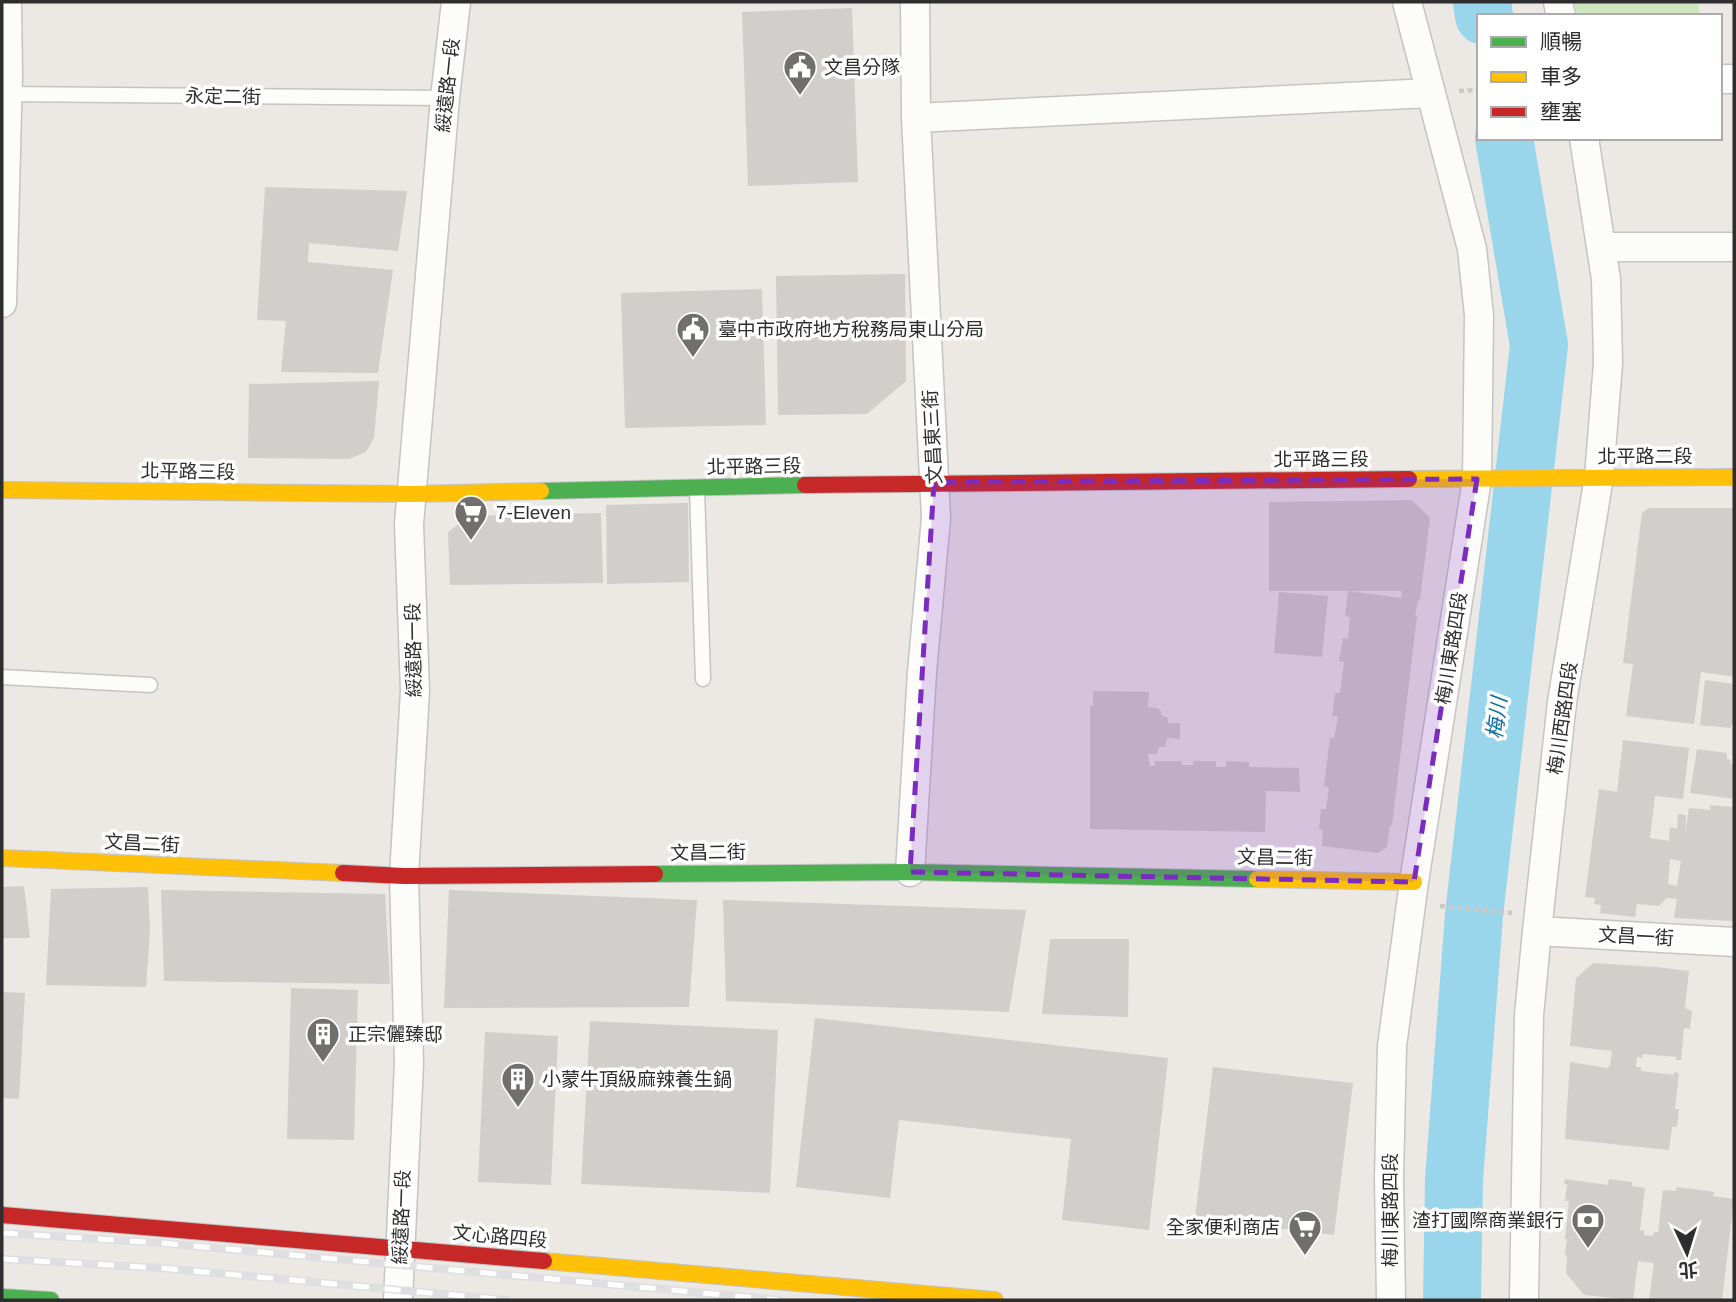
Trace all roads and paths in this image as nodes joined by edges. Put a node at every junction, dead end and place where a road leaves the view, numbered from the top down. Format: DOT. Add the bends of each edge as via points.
graph roads {
  1 [pos="7,2"];
  2 [pos="456,2"];
  3 [pos="915,2"];
  4 [pos="1407,2"];
  5 [pos="1430,93"];
  6 [pos="5,94"];
  7 [pos="445,98"];
  8 [pos="916,118"];
  9 [pos="1584,140"];
  10 [pos="1601,247"];
  11 [pos="1734,247"];
  12 [pos="2,303"];
  13 [pos="1600,477"];
  14 [pos="1734,477"];
  15 [pos="1507,478"];
  16 [pos="1477,479"];
  17 [pos="934,482"];
  18 [pos="697,488"];
  19 [pos="2,490"];
  20 [pos="412,494"];
  21 [pos="2,677"];
  22 [pos="703,679"];
  23 [pos="150,685"];
  24 [pos="2,858"];
  25 [pos="910,872"];
  26 [pos="404,876"];
  27 [pos="1413,894"];
  28 [pos="1519,908"];
  29 [pos="1537,931"];
  30 [pos="1734,942"];
  31 [pos="2,1215"];
  32 [pos="400,1248"];
  33 [pos="2,1297"];
  34 [pos="51,1300"];
  35 [pos="398,1300"];
  36 [pos="995,1300"];
  37 [pos="1391,1300"];
  38 [pos="1524,1300"];
  1 -- 6 [label="street"];
  2 -- 7 [label="street, 綏遠路一段"];
  3 -- 8 [label="street, 文昌東三街"];
  4 -- 5 [label="street, 梅川東路四段"];
  5 -- 8 [label="street"];
  5 -- 16 [label="street, 梅川東路四段" via="1472,249 1479,315"];
  6 -- 7 [label="lane, 永定二街"];
  6 -- 12 [label="street"];
  7 -- 20 [label="street, 綏遠路一段"];
  8 -- 17 [label="street, 文昌東三街"];
  9 -- 10 [label="street, 梅川西路四段"];
  10 -- 11 [label="street"];
  10 -- 13 [label="street, 梅川西路四段" via="1608,363"];
  13 -- 14 [label="street, 北平路二段"];
  13 -- 15 [label="street, 北平路二段"];
  13 -- 29 [label="street, 梅川西路四段" via="1562,702"];
  15 -- 16 [label="street, 北平路三段"];
  16 -- 17 [label="street, 北平路三段"];
  16 -- 27 [label="street, 梅川東路四段"];
  17 -- 18 [label="street, 北平路三段"];
  17 -- 25 [label="street, 文昌東三街" via="936,518"];
  18 -- 20 [label="street, 北平路三段"];
  18 -- 22 [label="lane"];
  19 -- 20 [label="street, 北平路三段"];
  20 -- 26 [label="street, 綏遠路一段" via="415,691"];
  21 -- 23 [label="lane"];
  24 -- 26 [label="street, 文昌二街"];
  25 -- 26 [label="street, 文昌二街"];
  25 -- 27 [label="street, 文昌二街"];
  26 -- 32 [label="street, 綏遠路一段" via="409,1063"];
  27 -- 28 [label="path" via="1513,913"];
  27 -- 37 [label="street, 梅川東路四段" via="1392,1046"];
  29 -- 30 [label="street, 文昌一街"];
  29 -- 38 [label="street, 梅川西路四段" via="1530,1015"];
  31 -- 32 [label="street, 文心路四段"];
  32 -- 35 [label="street, 綏遠路一段"];
  32 -- 36 [label="street, 文心路四段"];
  33 -- 34 [label="street"];
}
